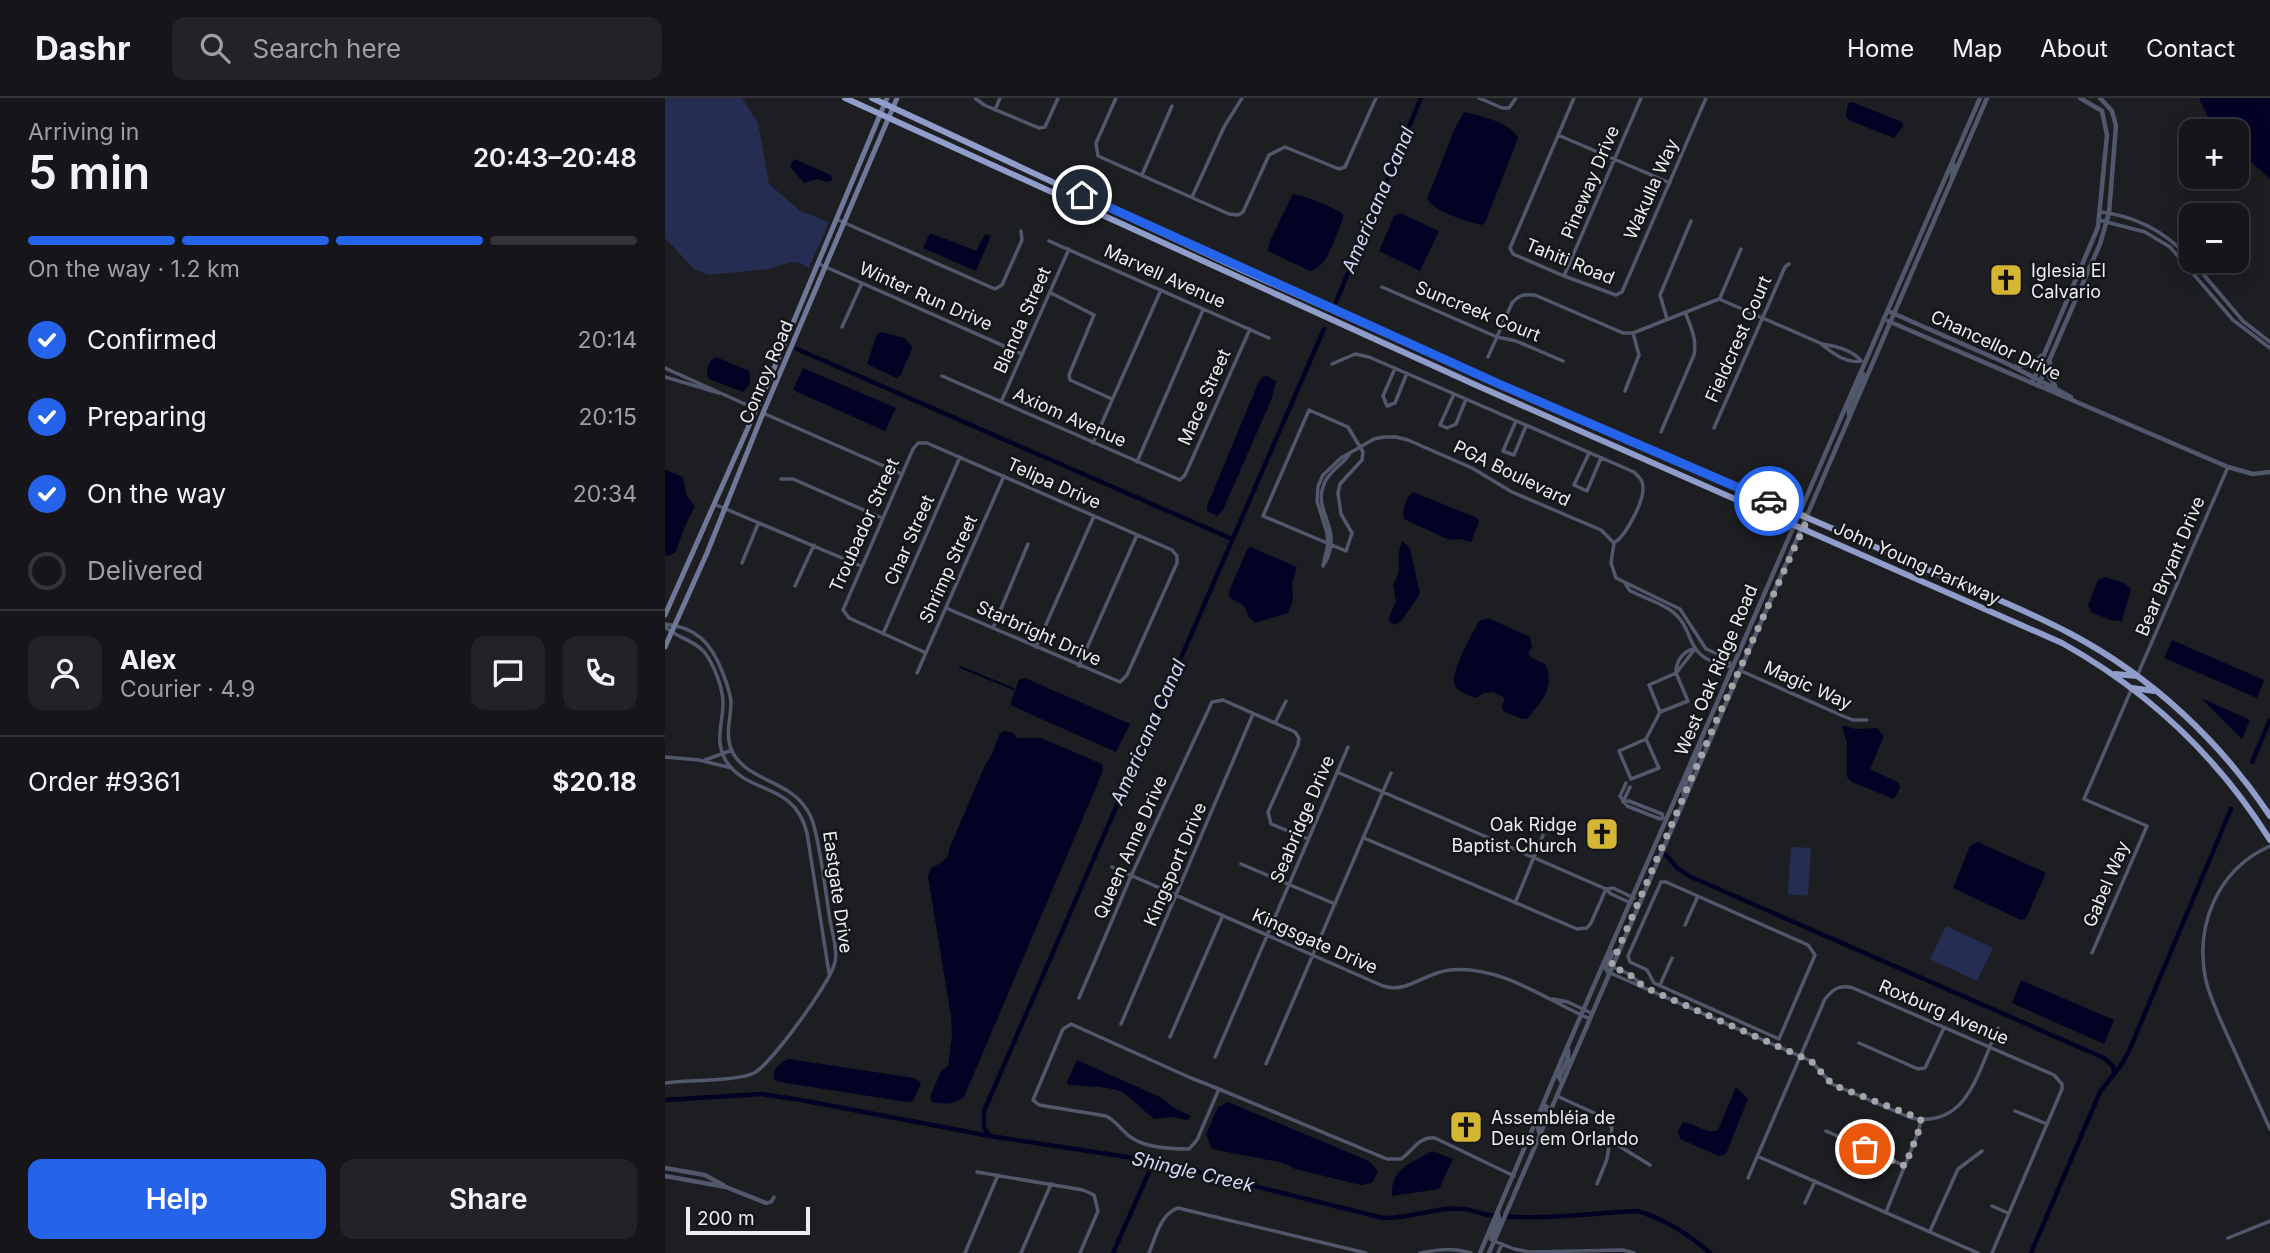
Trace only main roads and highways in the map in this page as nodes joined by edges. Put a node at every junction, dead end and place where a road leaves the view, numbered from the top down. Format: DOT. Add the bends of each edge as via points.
graph roads {
  1 [pos="845,98"];
  2 [pos="872,98"];
  3 [pos="897,98"];
  4 [pos="886,101"];
  5 [pos="893,107"];
  6 [pos="880,114"];
  7 [pos="888,118"];
  8 [pos="1244,271"];
  9 [pos="1225,273"];
  10 [pos="1499,384"];
  11 [pos="1478,386"];
  12 [pos="1531,399"];
  13 [pos="1887,552"];
  14 [pos="1896,556"];
  15 [pos="665,615"];
  16 [pos="665,647"];
  17 [pos="2111,673"];
  18 [pos="2137,676"];
  19 [pos="2132,688"];
  20 [pos="2159,693"];
  21 [pos="2270,816"];
  22 [pos="2270,840"];
  1 -- 6 [label="highway, John Young Parkway"];
  2 -- 4 [label="highway, John Young Parkway"];
  3 -- 5 [label="main road, Conroy Road"];
  4 -- 5 [label="highway, John Young Parkway"];
  4 -- 6 [label="main road, Conroy Road"];
  5 -- 7 [label="main road, Conroy Road"];
  5 -- 8 [label="highway, John Young Parkway"];
  6 -- 7 [label="highway, John Young Parkway"];
  6 -- 15 [label="main road, Conroy Road" via="757,410"];
  7 -- 9 [label="highway, John Young Parkway"];
  7 -- 16 [label="main road, Conroy Road"];
  8 -- 9 [label="highway"];
  8 -- 10 [label="highway, John Young Parkway"];
  9 -- 11 [label="highway, John Young Parkway"];
  10 -- 11 [label="highway"];
  10 -- 12 [label="main road, John Young Parkway"];
  11 -- 17 [label="highway, John Young Parkway" via="2049,637"];
  12 -- 13 [label="highway, John Young Parkway"];
  13 -- 14 [label="main road, John Young Parkway"];
  14 -- 18 [label="highway, John Young Parkway" via="2056,626"];
  17 -- 18 [label="highway"];
  17 -- 19 [label="highway, John Young Parkway"];
  18 -- 20 [label="highway, John Young Parkway"];
  19 -- 20 [label="highway"];
  19 -- 22 [label="highway, John Young Parkway" via="2212,762"];
  20 -- 21 [label="highway, John Young Parkway" via="2214,744"];
}
